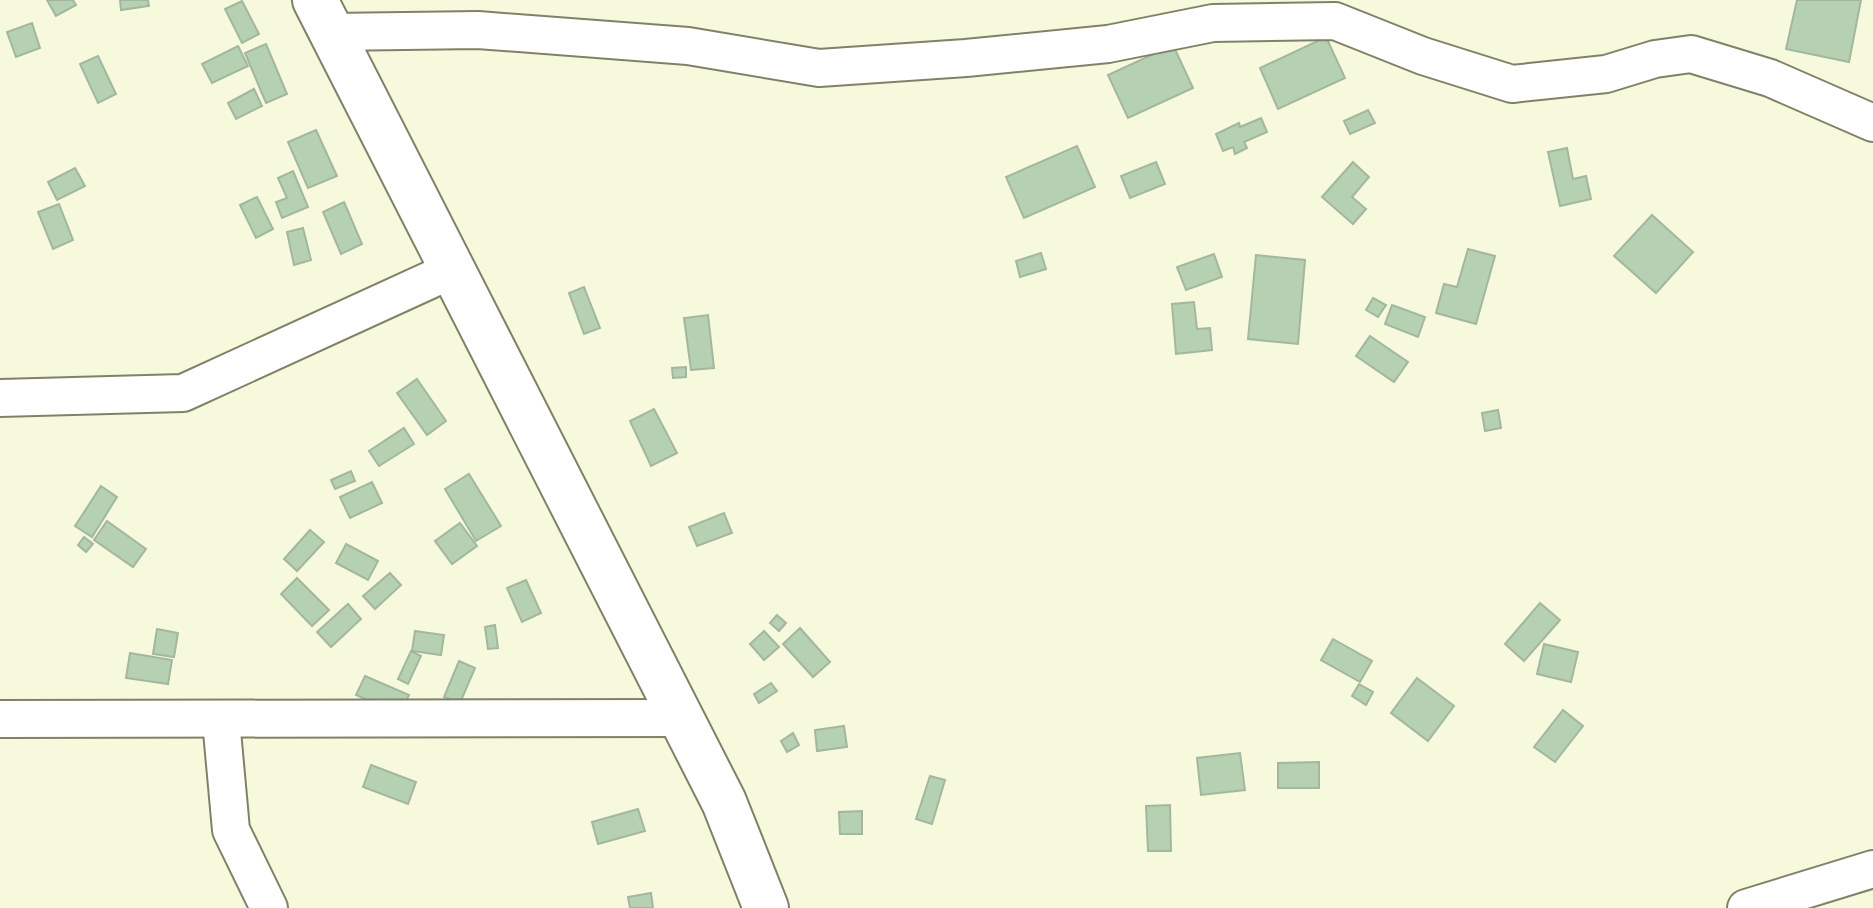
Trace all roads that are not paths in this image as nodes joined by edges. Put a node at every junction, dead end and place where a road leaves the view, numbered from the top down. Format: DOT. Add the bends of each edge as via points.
graph roads {
  1 [pos="323,16"];
  2 [pos="1873,123"];
  3 [pos="452,270"];
  4 [pos="0,398"];
  5 [pos="681,718"];
  6 [pos="0,719"];
  7 [pos="221,720"];
  8 [pos="1873,869"];
  9 [pos="269,908"];
  10 [pos="766,908"];
  11 [pos="1746,908"];
  1 -- 2 [label="street" via="688,46 819,68 1108,44 1213,23 1335,21 1512,84 1606,74 1691,54 1770,78"];
  1 -- 3 [label="street"];
  3 -- 4 [label="street" via="183,393"];
  3 -- 5 [label="street"];
  5 -- 7 [label="street"];
  5 -- 10 [label="street" via="724,802"];
  6 -- 7 [label="street"];
  7 -- 9 [label="street" via="231,830"];
  8 -- 11 [label="street"];
}
